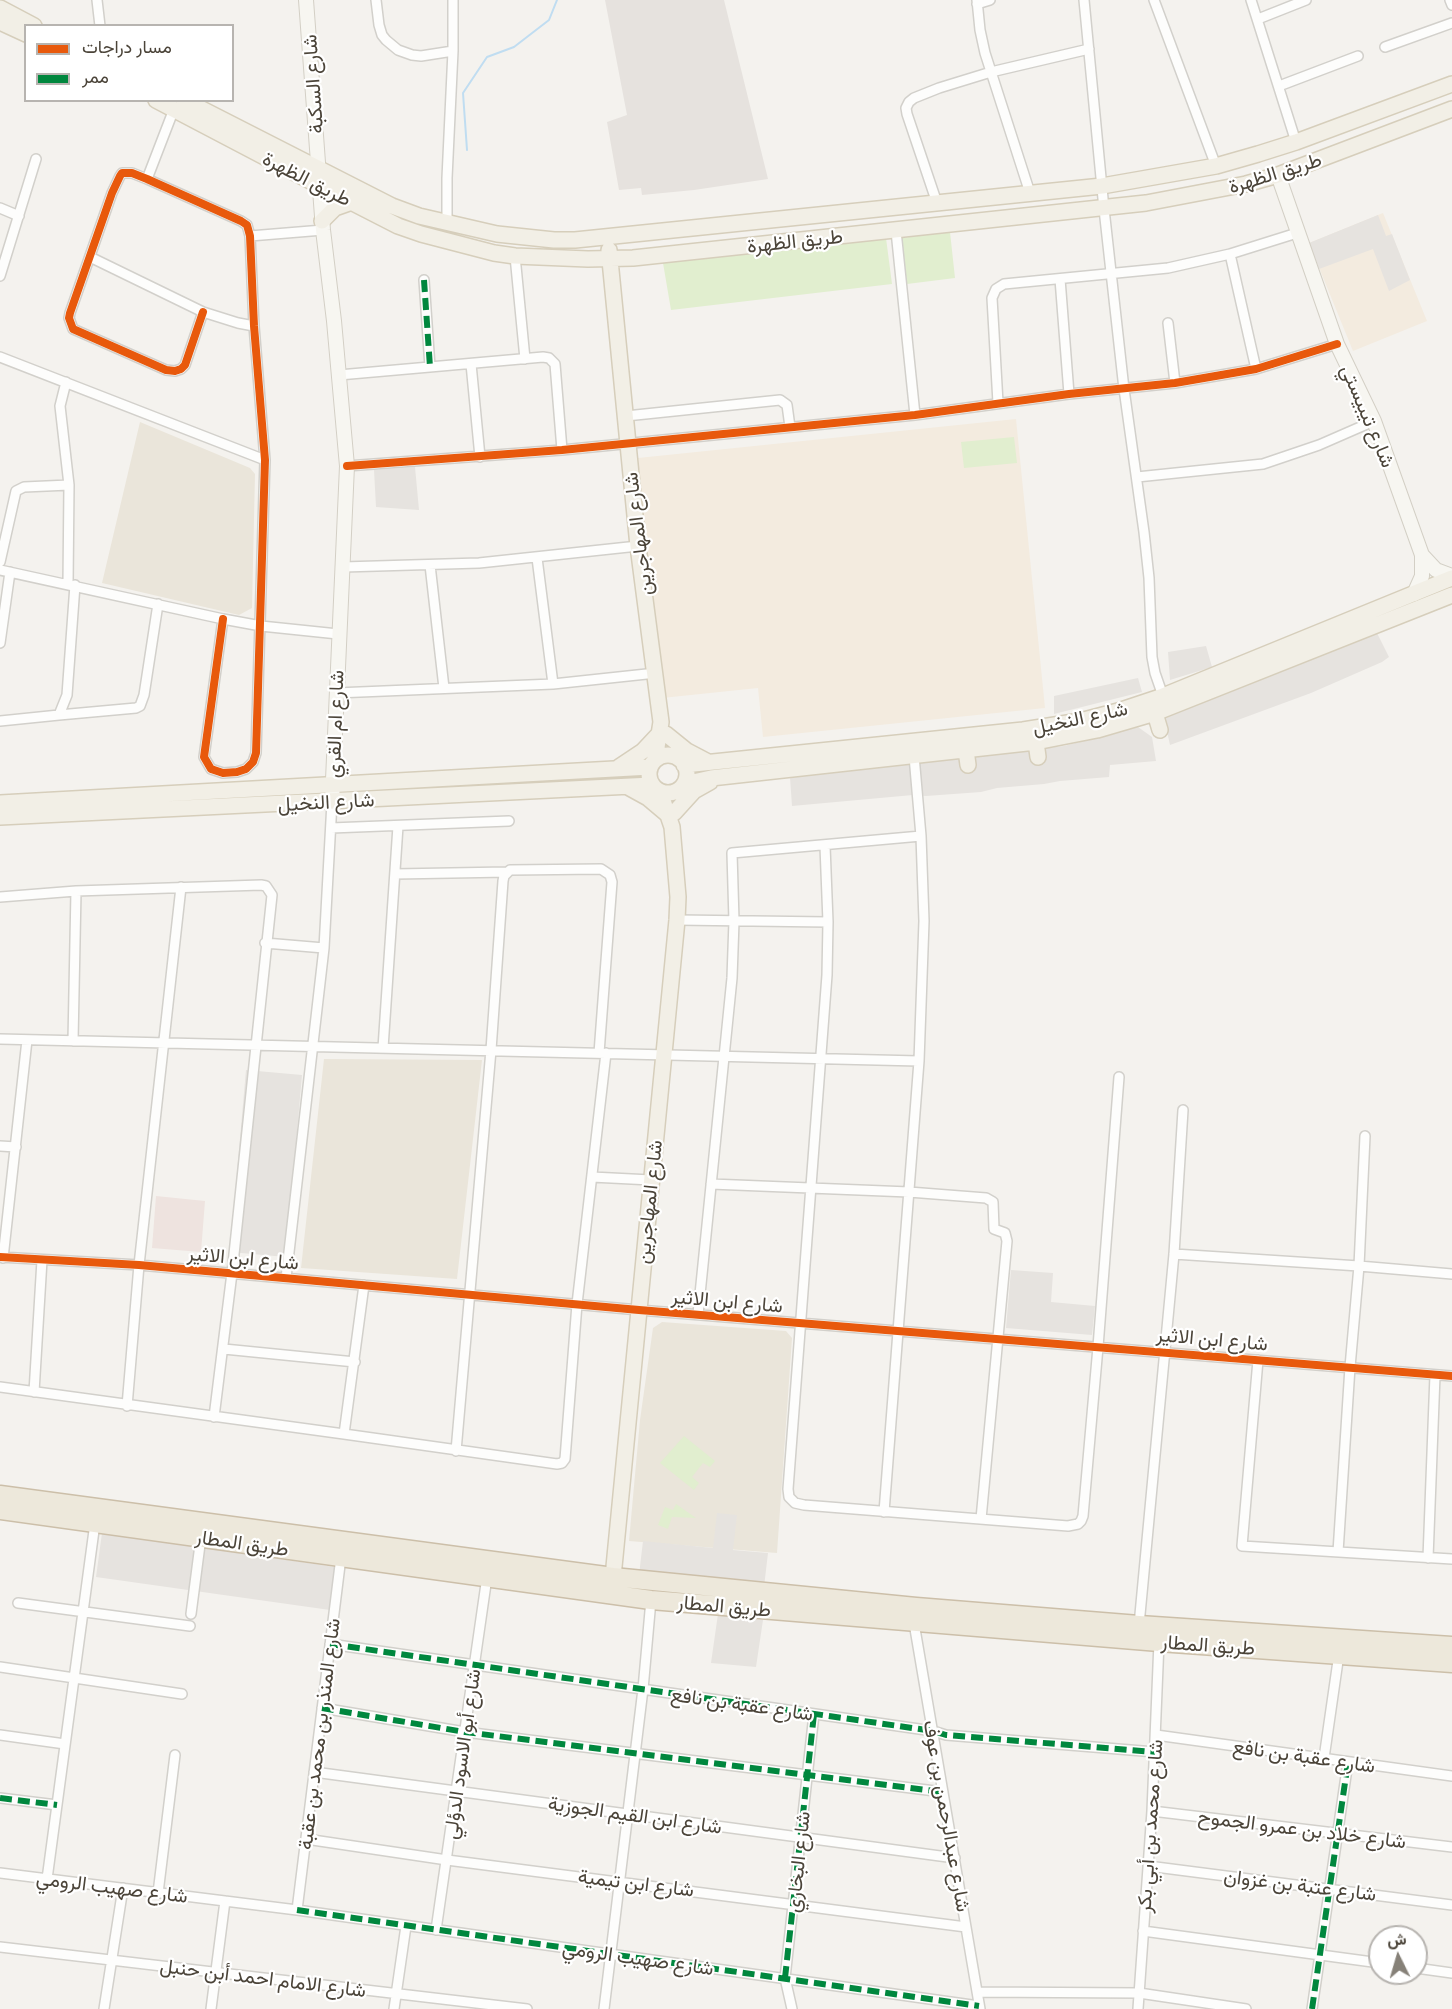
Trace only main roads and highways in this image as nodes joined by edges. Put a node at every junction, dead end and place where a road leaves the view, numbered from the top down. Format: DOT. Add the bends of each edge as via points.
graph roads {
  1 [pos="306,0"];
  2 [pos="0,8"];
  3 [pos="0,22"];
  4 [pos="30,24"];
  5 [pos="24,33"];
  6 [pos="1452,84"];
  7 [pos="179,105"];
  8 [pos="1452,109"];
  9 [pos="319,169"];
  10 [pos="1278,175"];
  11 [pos="320,186"];
  12 [pos="352,202"];
  13 [pos="323,226"];
  14 [pos="608,238"];
  15 [pos="610,259"];
  16 [pos="1422,555"];
  17 [pos="1452,577"];
  18 [pos="1414,594"];
  19 [pos="1452,596"];
  20 [pos="1365,622"];
  21 [pos="1156,703"];
  22 [pos="662,730"];
  23 [pos="1161,730"];
  24 [pos="680,761"];
  25 [pos="711,762"];
  26 [pos="652,764"];
  27 [pos="616,769"];
  28 [pos="721,777"];
  29 [pos="332,786"];
  30 [pos="626,787"];
  31 [pos="681,787"];
  32 [pos="656,789"];
  33 [pos="332,802"];
  34 [pos="0,803"];
  35 [pos="0,817"];
  36 [pos="671,818"];
  37 [pos="0,1495"];
  38 [pos="0,1510"];
  39 [pos="613,1577"];
  40 [pos="1452,1646"];
  41 [pos="1452,1663"];
  1 -- 9 [label="main road, شارع السكبة"];
  2 -- 4 [label="main road"];
  3 -- 5 [label="main road"];
  6 -- 14 [label="main road, طريق الظهرة" via="1296,142 1216,166 1102,186"];
  7 -- 9 [label="main road, طريق الظهرة"];
  7 -- 11 [label="main road, طريق الظهرة"];
  8 -- 10 [label="main road, طريق الظهرة"];
  9 -- 11 [label="main road, شارع ام القري"];
  9 -- 14 [label="main road, طريق الظهرة" via="419,216 497,234 554,240"];
  10 -- 15 [label="main road, طريق الظهرة" via="1202,193 1104,209"];
  10 -- 16 [label="main road, شارع تيبيستي" via="1336,344 1374,421"];
  11 -- 12 [label="main road, طريق الظهرة"];
  11 -- 13 [label="main road, شارع ام القري"];
  12 -- 13 [label="main road" via="335,208"];
  12 -- 15 [label="main road, طريق الظهرة" via="398,226 456,245 515,256"];
  13 -- 29 [label="main road, شارع ام القري" via="347,466"];
  14 -- 15 [label="main road, شارع المهاجرين"];
  15 -- 22 [label="main road, شارع المهاجرين" via="638,546"];
  16 -- 17 [label="main road" via="1436,570"];
  16 -- 18 [label="main road" via="1422,576"];
  17 -- 18 [label="main road, شارع النخيل"];
  18 -- 20 [label="main road, شارع النخيل"];
  19 -- 20 [label="main road, شارع النخيل"];
  20 -- 21 [label="main road, شارع النخيل"];
  21 -- 23 [label="main road"];
  21 -- 25 [label="main road, شارع النخيل" via="1049,727"];
  21 -- 28 [label="main road, شارع النخيل" via="1097,730 1037,750 967,758 914,756"];
  22 -- 24 [label="main road, شارع المهاجرين"];
  22 -- 25 [label="main road" via="687,750"];
  22 -- 26 [label="main road, شارع المهاجرين"];
  22 -- 27 [label="main road" via="635,758"];
  24 -- 25 [label="main road, شارع النخيل"];
  24 -- 26 [label="main road" via="665,755"];
  24 -- 31 [label="main road" via="687,774"];
  26 -- 27 [label="main road, شارع النخيل"];
  26 -- 32 [label="main road" via="649,780"];
  27 -- 29 [label="main road, شارع النخيل"];
  28 -- 31 [label="main road, شارع النخيل"];
  28 -- 36 [label="main road" via="694,791"];
  29 -- 33 [label="main road, شارع ام القري"];
  29 -- 34 [label="main road, شارع النخيل"];
  30 -- 32 [label="main road, شارع النخيل"];
  30 -- 33 [label="main road, شارع النخيل"];
  30 -- 36 [label="main road"];
  31 -- 32 [label="main road" via="672,793"];
  31 -- 36 [label="main road, شارع المهاجرين"];
  32 -- 36 [label="main road, شارع المهاجرين"];
  33 -- 35 [label="main road, شارع النخيل"];
  36 -- 39 [label="main road, شارع المهاجرين" via="677,920"];
  37 -- 39 [label="highway, طريق المطار"];
  38 -- 41 [label="highway, طريق المطار" via="651,1600"];
  39 -- 40 [label="highway, طريق المطار" via="928,1608"];
}
